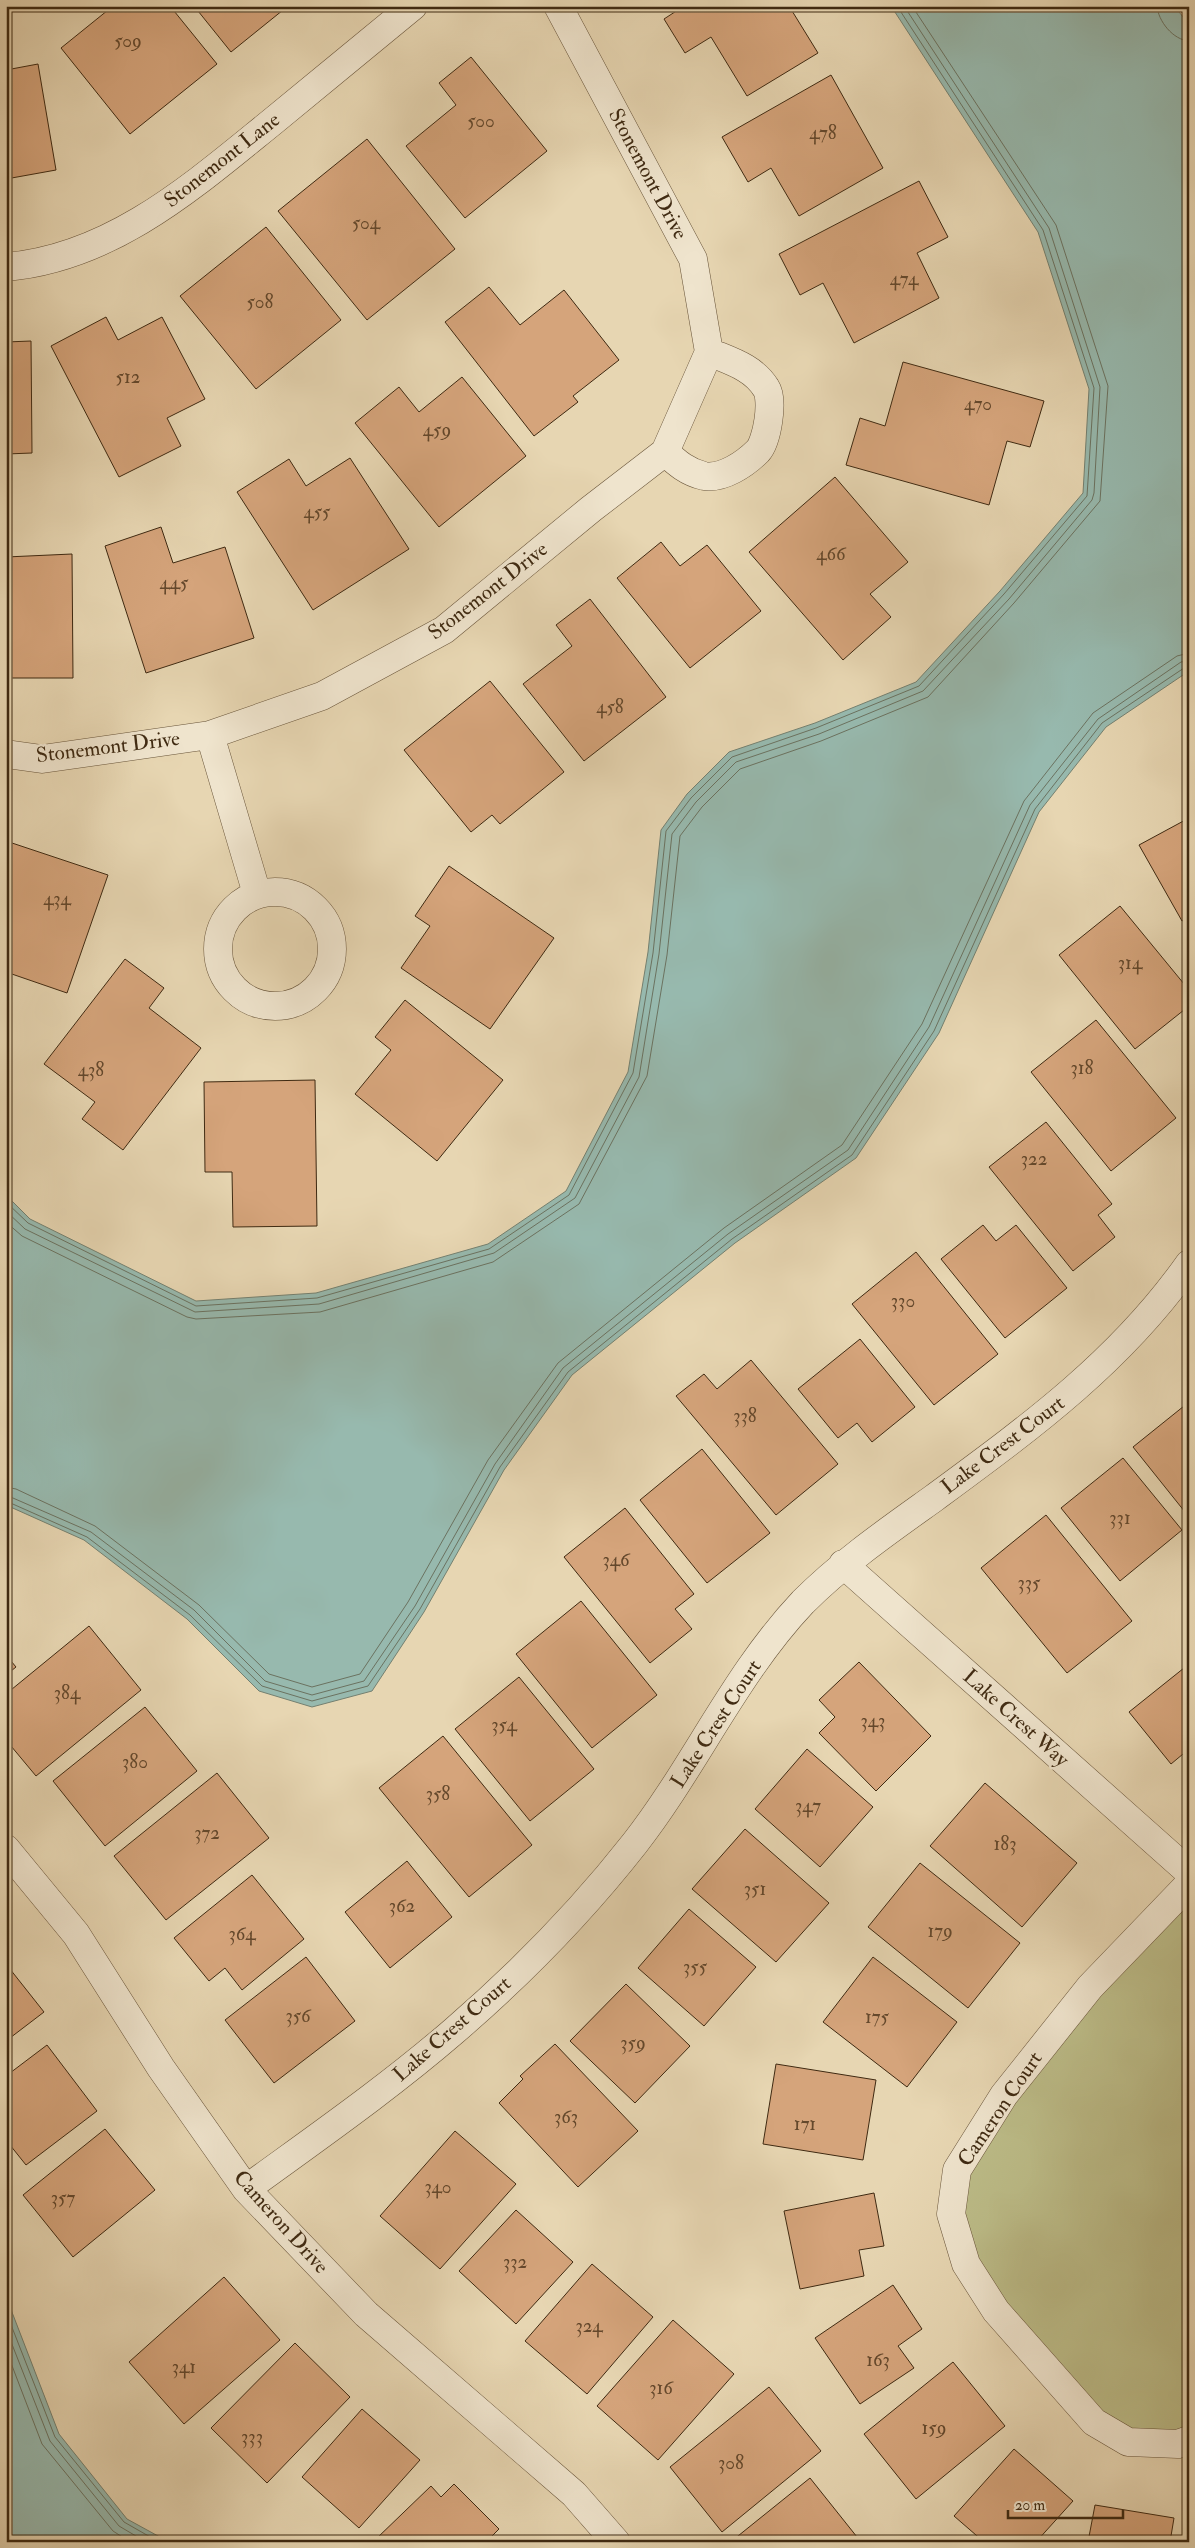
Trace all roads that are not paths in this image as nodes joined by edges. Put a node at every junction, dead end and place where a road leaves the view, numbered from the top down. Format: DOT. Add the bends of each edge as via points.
graph roads {
  1 [pos="413,6"];
  2 [pos="558,6"];
  3 [pos="6,267"];
  4 [pos="708,352"];
  5 [pos="665,452"];
  6 [pos="210,735"];
  7 [pos="6,754"];
  8 [pos="257,894"];
  9 [pos="1189,1264"];
  10 [pos="843,1564"];
  11 [pos="6,1849"];
  12 [pos="1189,1872"];
  13 [pos="1189,1884"];
  14 [pos="246,2189"];
  15 [pos="1189,2440"];
  16 [pos="616,2542"];
  1 -- 3 [label="street, Stonemont Lane" via="202,178 149,217 88,248 33,265"];
  2 -- 4 [label="street, Stonemont Drive" via="693,259"];
  4 -- 5 [label="street, Stonemont Drive"];
  4 -- 5 [label="street" via="747,367 767,389 770,416 759,450 728,473 705,476 683,468"];
  5 -- 6 [label="street, Stonemont Drive" via="444,630 322,696"];
  6 -- 7 [label="street, Stonemont Drive" via="42,759"];
  6 -- 8 [label="street, Stonemont Drive"];
  8 -- 8 [label="street" via="240,903 227,916 219,933 217,952 221,969 230,985 244,998 261,1005 280,1006 314,990 326,974 332,956 331,936 324,919 311,904 295,895 276,891"];
  9 -- 10 [label="street, Lake Crest Court" via="1140,1327 1071,1393"];
  10 -- 12 [label="street, Lake Crest Way"];
  10 -- 14 [label="street, Lake Crest Court" via="802,1604 769,1643 729,1698 667,1800 571,1919 454,2032 363,2104"];
  11 -- 14 [label="street, Cameron Drive" via="76,1934 161,2068"];
  13 -- 15 [label="street, Cameron Court" via="1090,1987 1004,2095 957,2170 951,2214 966,2264 996,2311 1094,2422 1128,2442 1178,2444"];
  14 -- 16 [label="street, Cameron Drive" via="366,2314 574,2494"];
}
